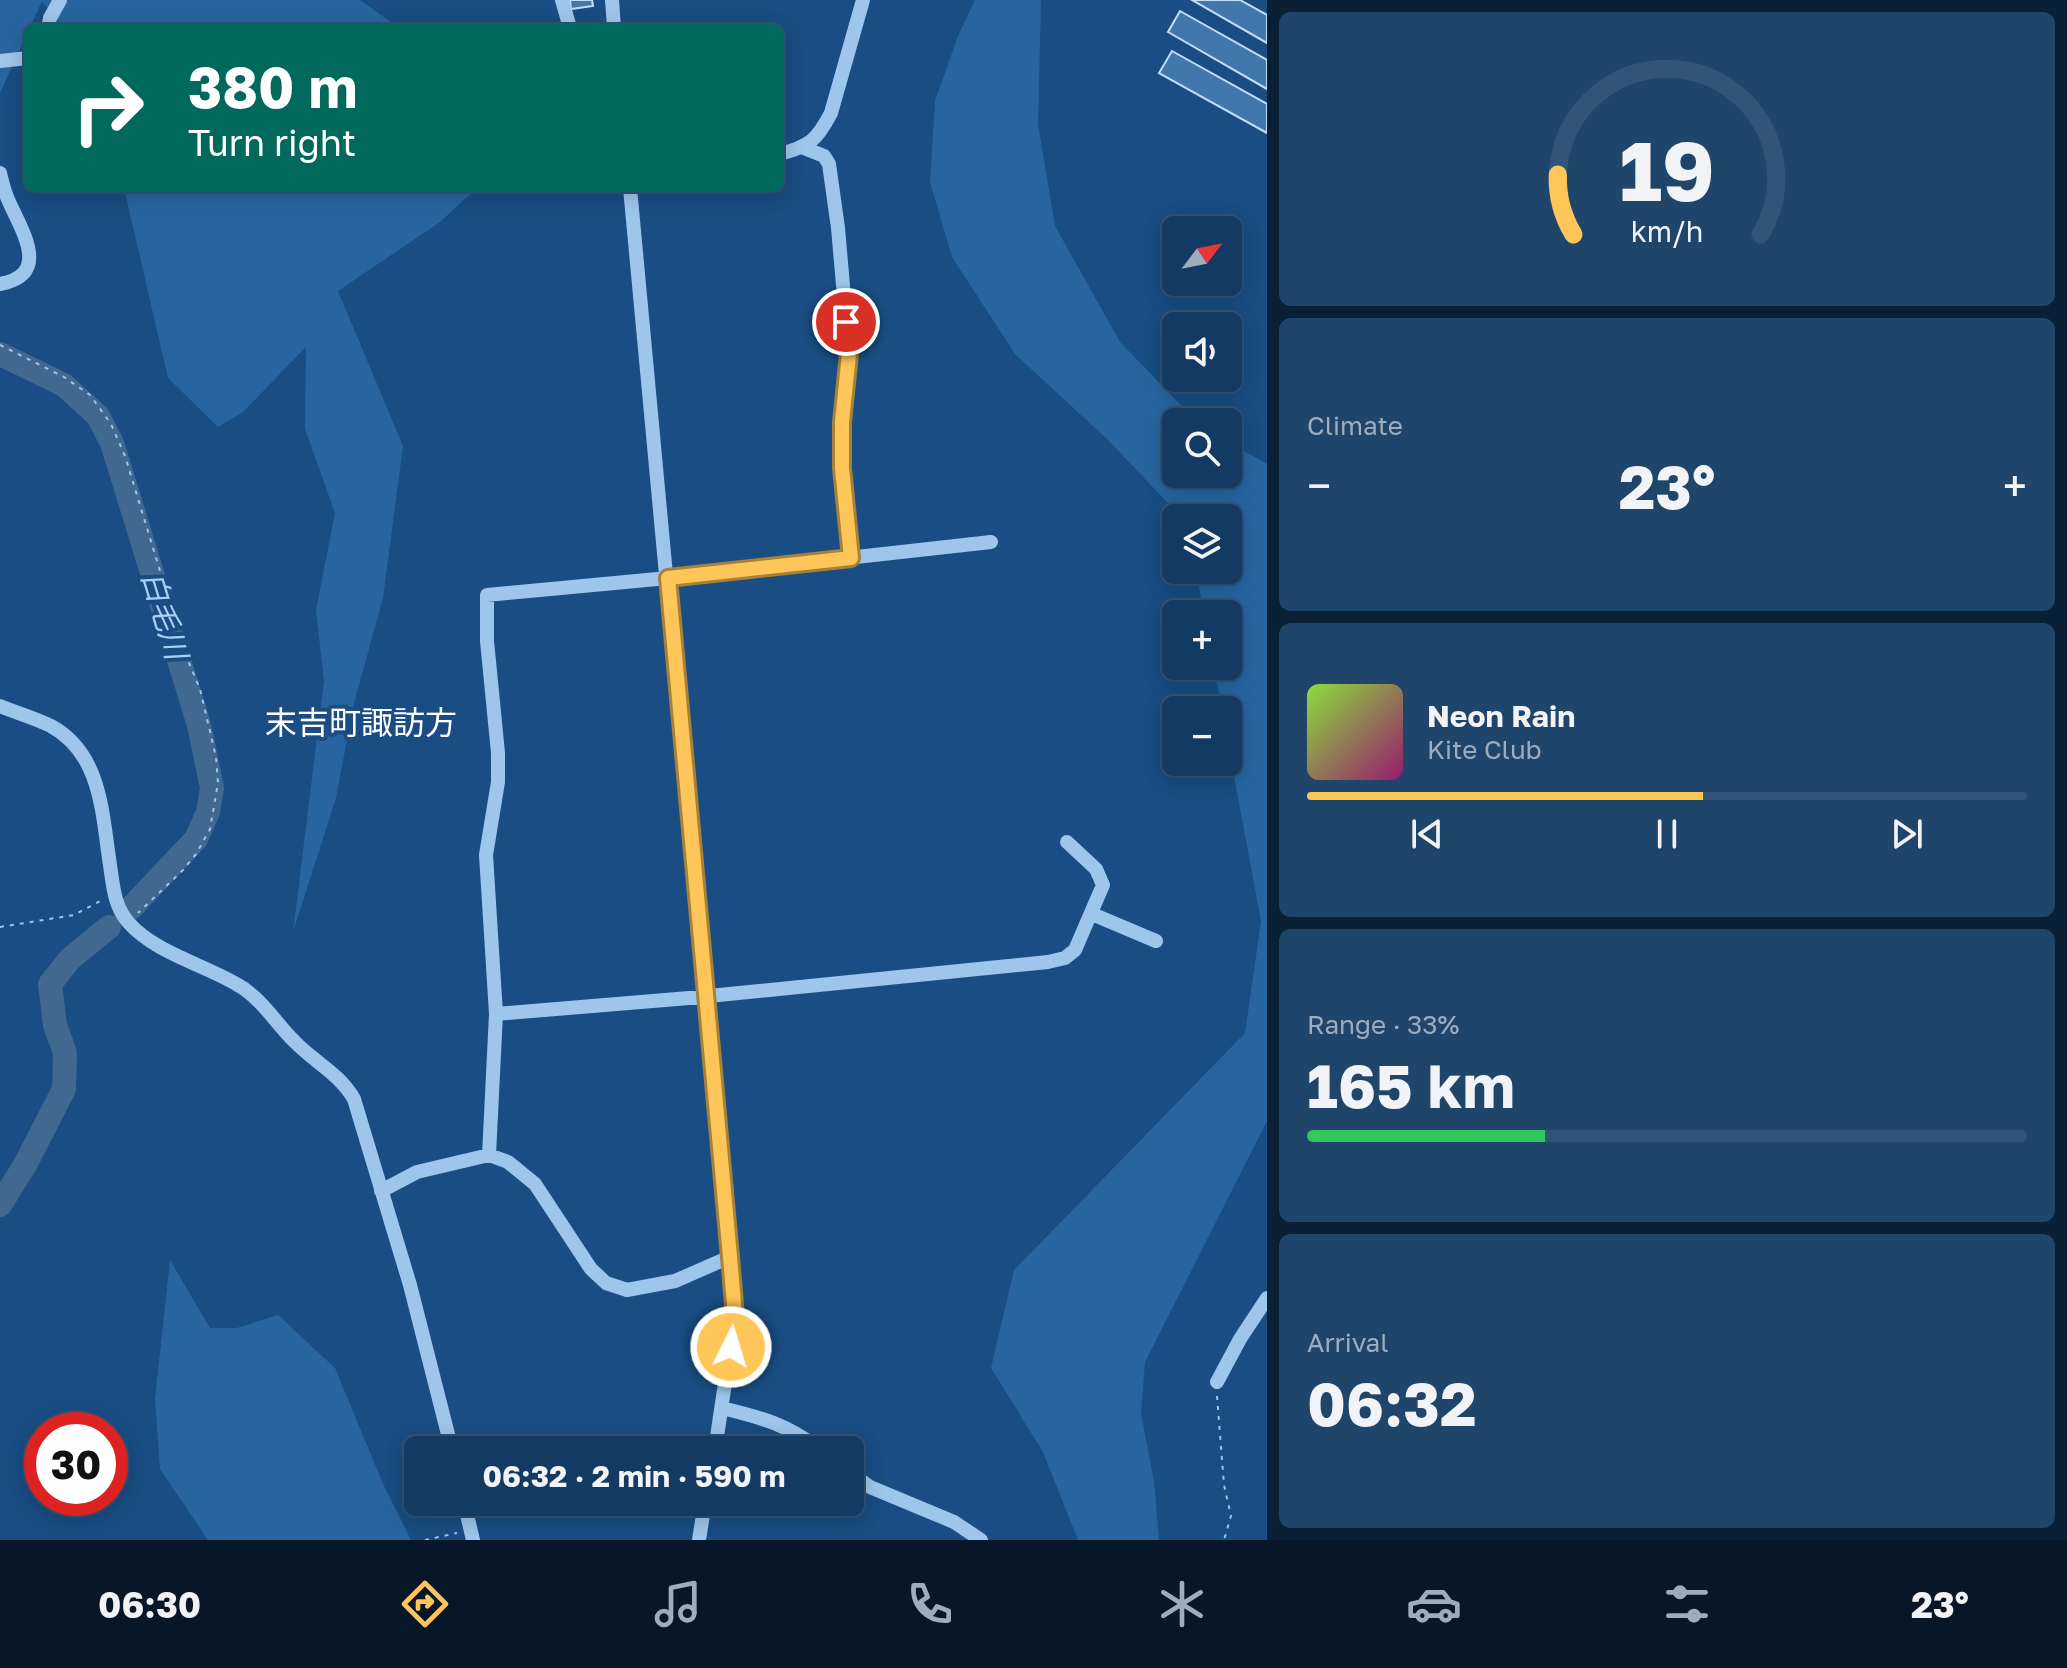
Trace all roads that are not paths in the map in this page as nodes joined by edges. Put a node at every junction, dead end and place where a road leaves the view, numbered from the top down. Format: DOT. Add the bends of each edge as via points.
graph roads {
  1 [pos="60,0"];
  2 [pos="562,0"];
  3 [pos="612,0"];
  4 [pos="863,0"];
  5 [pos="49,24"];
  6 [pos="569,24"];
  7 [pos="614,24"];
  8 [pos="24,58"];
  9 [pos="0,61"];
  10 [pos="804,148"];
  11 [pos="784,153"];
  12 [pos="0,173"];
  13 [pos="630,192"];
  14 [pos="0,284"];
  15 [pos="991,542"];
  16 [pos="851,558"];
  17 [pos="668,578"];
  18 [pos="0,706"];
  19 [pos="1067,842"];
  20 [pos="1092,914"];
  21 [pos="1156,941"];
  22 [pos="706,996"];
  23 [pos="496,1014"];
  24 [pos="489,1155"];
  25 [pos="381,1191"];
  26 [pos="730,1257"];
  27 [pos="1267,1298"];
  28 [pos="1217,1382"];
  29 [pos="722,1408"];
  30 [pos="448,1436"];
  31 [pos="717,1436"];
  32 [pos="798,1436"];
  33 [pos="864,1482"];
  34 [pos="467,1516"];
  35 [pos="703,1516"];
  36 [pos="472,1536"];
  37 [pos="699,1540"];
  38 [pos="981,1540"];
  1 -- 5 [label="street"];
  2 -- 6 [label="street"];
  3 -- 7 [label="street"];
  4 -- 10 [label="street" via="831,113"];
  8 -- 9 [label="street"];
  10 -- 11 [label="street"];
  10 -- 16 [label="street" via="824,156 829,164 838,228 849,354 842,468"];
  12 -- 14 [label="street" via="29,253 27,268 18,279"];
  13 -- 17 [label="street"];
  15 -- 16 [label="street"];
  16 -- 17 [label="street"];
  17 -- 22 [label="street"];
  17 -- 23 [label="street" via="487,595 498,753 486,855"];
  18 -- 25 [label="street" via="51,727 86,757 102,809 114,894 128,922 151,942 243,987 344,1082 354,1099"];
  19 -- 20 [label="street" via="1096,869 1103,885"];
  20 -- 21 [label="street"];
  20 -- 22 [label="street" via="1075,950 1048,962"];
  22 -- 23 [label="street"];
  22 -- 26 [label="street"];
  23 -- 24 [label="street"];
  24 -- 25 [label="street" via="417,1172"];
  24 -- 26 [label="street" via="508,1162 535,1184 591,1269 606,1283 627,1290 675,1281"];
  25 -- 30 [label="street"];
  26 -- 29 [label="street" via="735,1316"];
  27 -- 28 [label="street"];
  29 -- 31 [label="street"];
  29 -- 32 [label="street" via="774,1421"];
  33 -- 38 [label="street" via="954,1522"];
  34 -- 36 [label="street"];
  35 -- 37 [label="street"];
}
